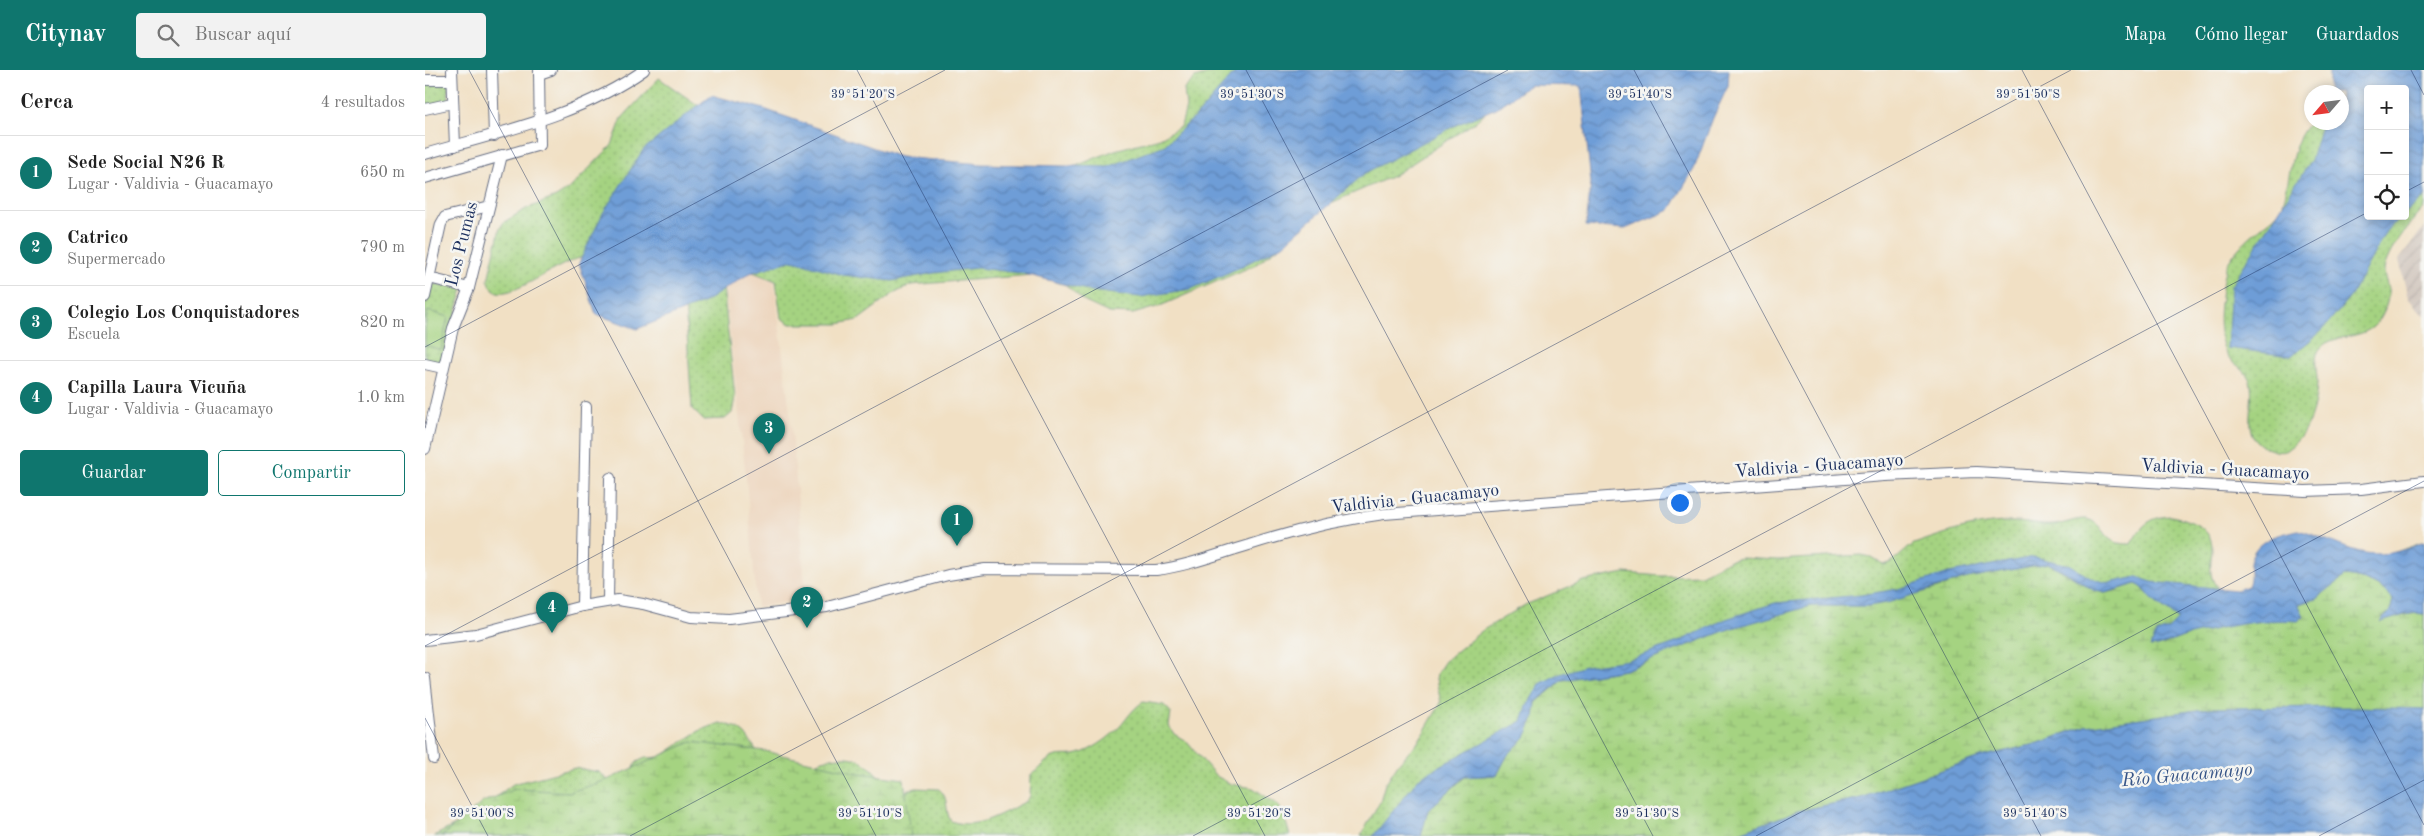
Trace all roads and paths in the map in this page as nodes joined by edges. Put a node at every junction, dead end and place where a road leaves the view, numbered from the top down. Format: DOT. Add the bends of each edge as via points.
graph roads {
  1 [pos="492,70"];
  2 [pos="551,70"];
  3 [pos="644,70"];
  4 [pos="539,72"];
  5 [pos="452,75"];
  6 [pos="425,80"];
  7 [pos="452,103"];
  8 [pos="425,109"];
  9 [pos="539,121"];
  10 [pos="494,136"];
  11 [pos="455,146"];
  12 [pos="425,154"];
  13 [pos="502,155"];
  14 [pos="425,178"];
  15 [pos="489,206"];
  16 [pos="429,278"];
  17 [pos="469,288"];
  18 [pos="425,297"];
  19 [pos="425,364"];
  20 [pos="443,368"];
  21 [pos="585,407"];
  22 [pos="425,449"];
  23 [pos="610,478"];
  24 [pos="2424,481"];
  25 [pos="608,601"];
  26 [pos="582,606"];
  27 [pos="425,640"];
  28 [pos="425,678"];
  29 [pos="434,760"];
  1 -- 10 [label="street"];
  2 -- 4 [label="street"];
  3 -- 9 [label="street" via="590,100"];
  4 -- 9 [label="street"];
  5 -- 6 [label="street"];
  5 -- 7 [label="street"];
  7 -- 8 [label="street"];
  7 -- 11 [label="street"];
  9 -- 10 [label="street"];
  9 -- 13 [label="street" via="540,145"];
  10 -- 11 [label="street"];
  11 -- 12 [label="street"];
  13 -- 14 [label="street"];
  13 -- 15 [label="street, Los Pumas"];
  15 -- 16 [label="street" via="445,217"];
  15 -- 17 [label="street, Los Pumas"];
  16 -- 17 [label="street"];
  16 -- 18 [label="street"];
  17 -- 20 [label="street, Los Pumas" via="453,328"];
  19 -- 20 [label="street"];
  20 -- 22 [label="street, Los Pumas"];
  21 -- 26 [label="street"];
  23 -- 25 [label="street"];
  24 -- 25 [label="street, Valdivia - Guacamayo" via="2361,489 2305,491 1977,472 1885,476 1355,518 1292,532 1168,568 1143,571 985,569 948,575 827,607 739,619 700,618 626,600"];
  25 -- 26 [label="street, Valdivia - Guacamayo"];
  26 -- 27 [label="street, Valdivia - Guacamayo" via="493,630"];
  28 -- 29 [label="street"];
}
